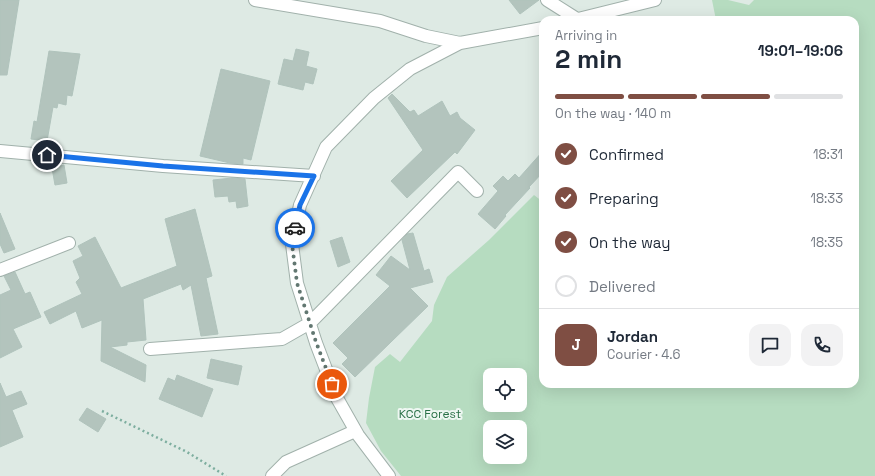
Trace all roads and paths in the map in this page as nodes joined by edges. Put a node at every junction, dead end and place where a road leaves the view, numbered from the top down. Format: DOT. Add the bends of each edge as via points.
graph roads {
  1 [pos="255,0"];
  2 [pos="547,0"];
  3 [pos="655,0"];
  4 [pos="570,16"];
  5 [pos="592,16"];
  6 [pos="539,29"];
  7 [pos="460,43"];
  8 [pos="0,151"];
  9 [pos="314,176"];
  10 [pos="477,191"];
  11 [pos="69,243"];
  12 [pos="0,270"];
  13 [pos="310,323"];
  14 [pos="150,349"];
  15 [pos="102,411"];
  16 [pos="355,431"];
  17 [pos="226,476"];
  18 [pos="272,476"];
  19 [pos="388,476"];
  1 -- 7 [label="street" via="380,22"];
  2 -- 4 [label="street"];
  3 -- 5 [label="street"];
  6 -- 7 [label="street"];
  7 -- 9 [label="street" via="410,69 374,98 326,147"];
  8 -- 9 [label="street"];
  9 -- 13 [label="street" via="300,205 292,244 297,283"];
  10 -- 13 [label="street" via="458,172"];
  11 -- 12 [label="street"];
  13 -- 14 [label="street" via="282,339"];
  13 -- 16 [label="street" via="337,398"];
  15 -- 17 [label="path" via="187,452"];
  16 -- 18 [label="street" via="286,462"];
  16 -- 19 [label="street"];
}
